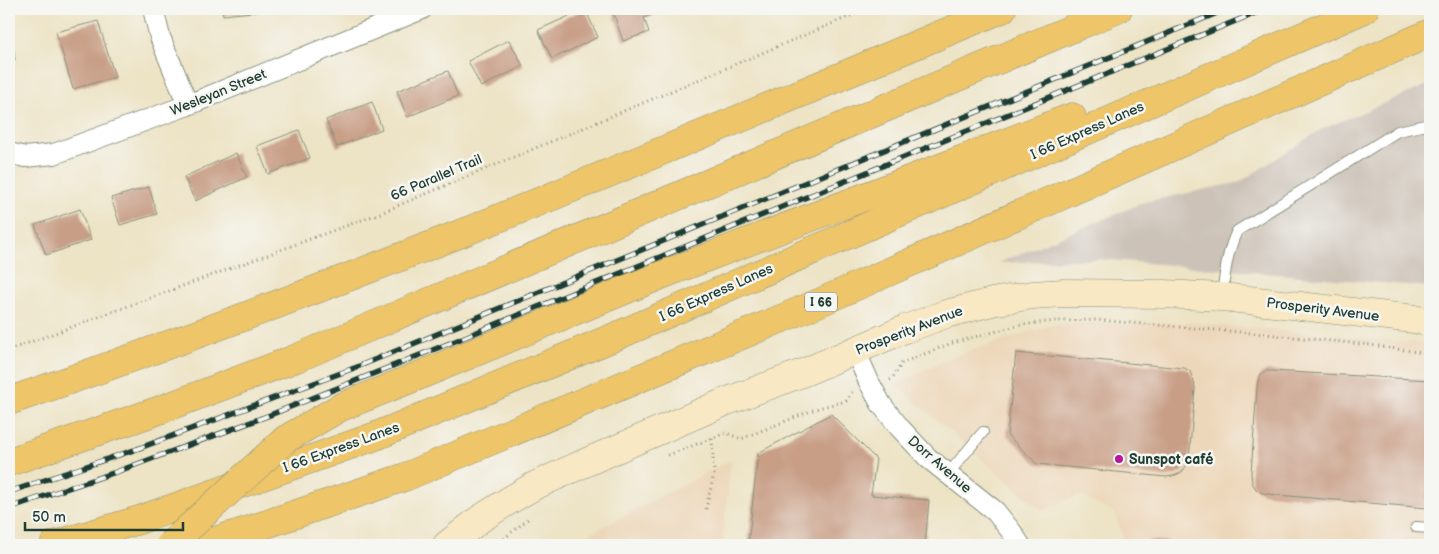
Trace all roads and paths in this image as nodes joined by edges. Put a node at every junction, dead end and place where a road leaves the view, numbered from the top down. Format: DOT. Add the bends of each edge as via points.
graph roads {
  1 [pos="152,9"];
  2 [pos="422,9"];
  3 [pos="867,9"];
  4 [pos="1002,9"];
  5 [pos="1118,9"];
  6 [pos="1355,9"];
  7 [pos="1365,9"];
  8 [pos="1430,33"];
  9 [pos="188,105"];
  10 [pos="1430,124"];
  11 [pos="9,153"];
  12 [pos="1222,297"];
  13 [pos="1425,320"];
  14 [pos="9,350"];
  15 [pos="855,350"];
  16 [pos="1430,354"];
  17 [pos="869,382"];
  18 [pos="9,401"];
  19 [pos="982,432"];
  20 [pos="712,438"];
  21 [pos="667,456"];
  22 [pos="9,462"];
  23 [pos="948,474"];
  24 [pos="706,509"];
  25 [pos="530,518"];
  26 [pos="1416,527"];
  27 [pos="1430,528"];
  28 [pos="54,545"];
  29 [pos="170,545"];
  30 [pos="201,545"];
  31 [pos="447,545"];
  32 [pos="496,545"];
  33 [pos="1020,545"];
  1 -- 9 [label="street" via="160,38"];
  2 -- 9 [label="street, Wesleyan Street"];
  3 -- 14 [label="path, 66 Parallel Trail" via="378,214"];
  4 -- 18 [label="highway" via="452,236 297,297"];
  5 -- 22 [label="highway" via="297,358"];
  6 -- 29 [label="highway, bridge" via="659,276 341,408 286,440"];
  7 -- 28 [label="highway, I 66 Express Lanes" via="612,338 376,436 139,520"];
  8 -- 30 [label="highway, I 66" via="816,304 414,473"];
  9 -- 11 [label="street, Wesleyan Street" via="54,154 25,156"];
  10 -- 12 [label="lane" via="1398,131 1237,231 1228,254"];
  12 -- 13 [label="main road, Prosperity Avenue"];
  12 -- 15 [label="main road, Prosperity Avenue" via="1087,292 1008,299 946,314"];
  15 -- 17 [label="street, Dorr Avenue"];
  15 -- 31 [label="main road, Prosperity Avenue" via="724,402 534,486 480,519"];
  16 -- 17 [label="path" via="1264,334 1097,320 1055,320 1020,325 952,343 902,363 892,379"];
  17 -- 20 [label="path" via="851,393 846,401 818,408 741,439 726,433"];
  17 -- 23 [label="street, Dorr Avenue" via="900,428"];
  19 -- 23 [label="lane"];
  20 -- 21 [label="path"];
  20 -- 24 [label="path" via="714,474"];
  23 -- 33 [label="street, Dorr Avenue" via="995,511"];
  25 -- 32 [label="path"];
  26 -- 27 [label="lane"];
}
